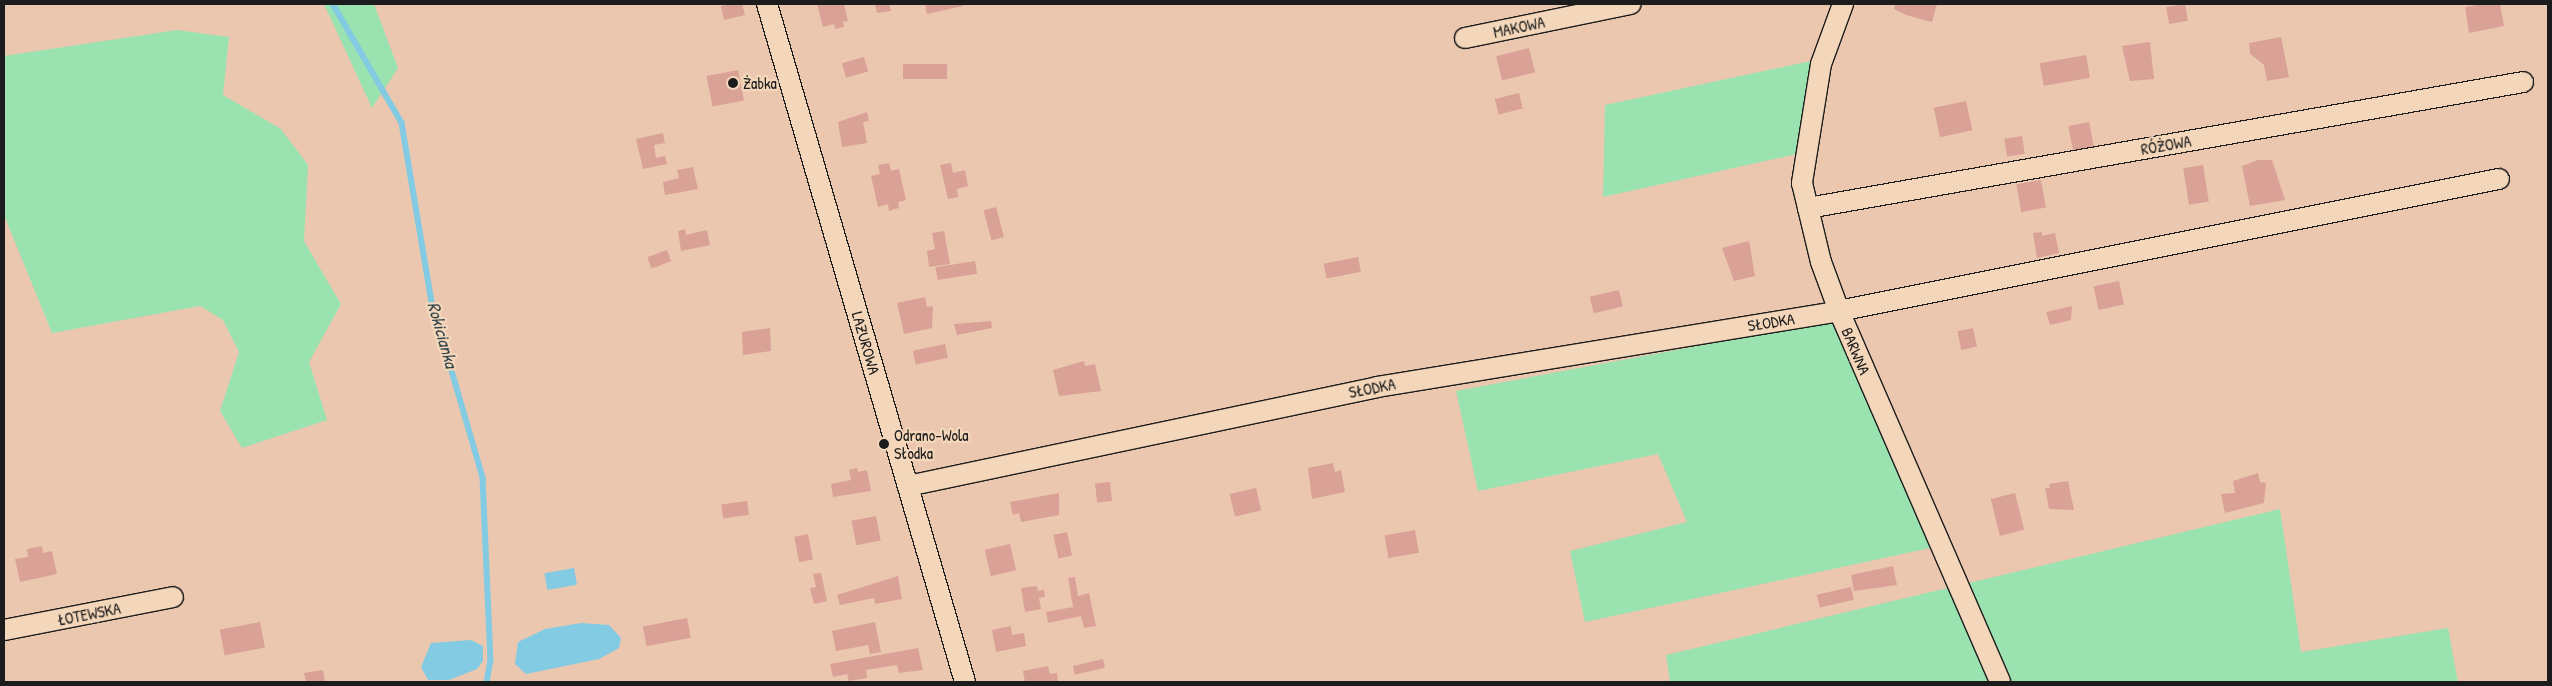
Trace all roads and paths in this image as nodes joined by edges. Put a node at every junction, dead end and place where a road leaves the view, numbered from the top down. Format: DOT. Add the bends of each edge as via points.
graph roads {
  1 [pos="767,4"];
  2 [pos="1631,4"];
  3 [pos="1843,4"];
  4 [pos="1466,38"];
  5 [pos="2523,82"];
  6 [pos="2499,179"];
  7 [pos="1808,208"];
  8 [pos="1839,311"];
  9 [pos="908,486"];
  10 [pos="173,597"];
  11 [pos="4,630"];
  12 [pos="965,682"];
  13 [pos="2000,682"];
  1 -- 9 [label="street, LAZUROWA"];
  2 -- 4 [label="street, MAKOWA"];
  3 -- 7 [label="street, BARWNA" via="1818,82 1802,182"];
  5 -- 7 [label="street, RÓŻOWA"];
  6 -- 8 [label="street, SŁODKA"];
  7 -- 8 [label="street, BARWNA" via="1821,262"];
  8 -- 9 [label="street, SŁODKA" via="1377,387"];
  8 -- 13 [label="street, BARWNA"];
  9 -- 12 [label="street, LAZUROWA"];
  10 -- 11 [label="street, ŁOTEWSKA"];
}
